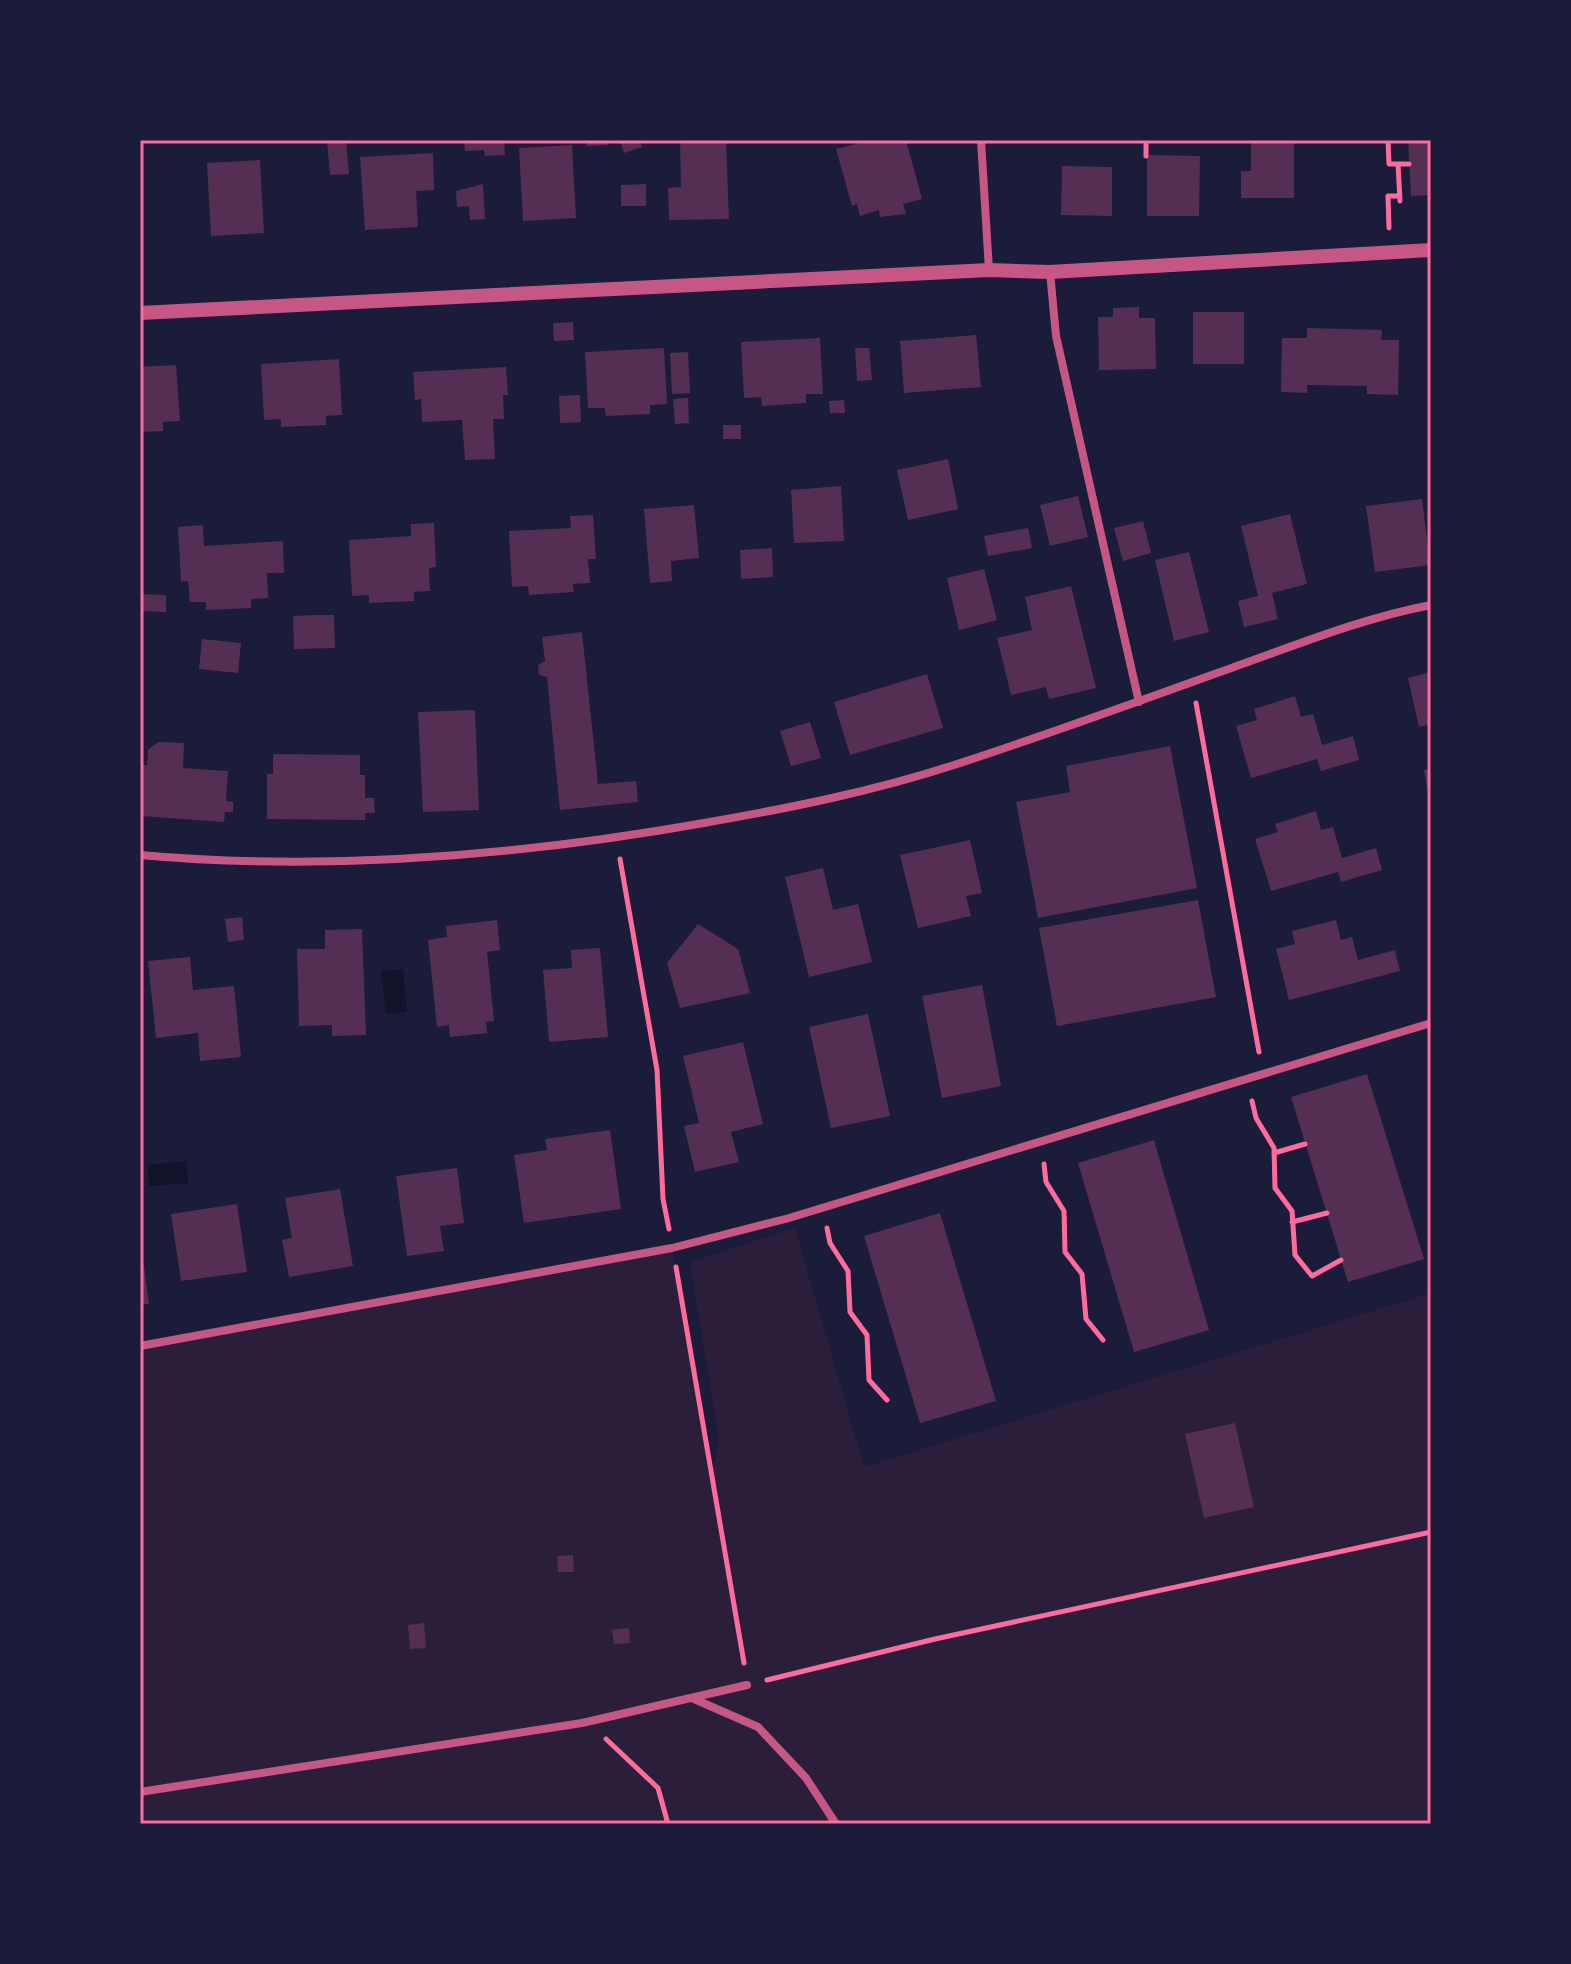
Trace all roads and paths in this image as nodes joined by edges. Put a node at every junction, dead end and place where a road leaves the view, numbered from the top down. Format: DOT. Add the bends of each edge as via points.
graph roads {
  1 [pos="981,140"];
  2 [pos="1146,140"];
  3 [pos="1388,140"];
  4 [pos="1146,156"];
  5 [pos="1398,164"];
  6 [pos="1409,164"];
  7 [pos="1431,250"];
  8 [pos="1390,252"];
  9 [pos="989,270"];
  10 [pos="1050,272"];
  11 [pos="140,313"];
  12 [pos="1431,605"];
  13 [pos="1192,682"];
  14 [pos="1139,702"];
  15 [pos="616,839"];
  16 [pos="140,855"];
  17 [pos="1431,1023"];
  18 [pos="1262,1072"];
  19 [pos="1247,1076"];
  20 [pos="1040,1140"];
  21 [pos="1305,1144"];
  22 [pos="1274,1153"];
  23 [pos="822,1207"];
  24 [pos="1327,1213"];
  25 [pos="1292,1222"];
  26 [pos="672,1248"];
  27 [pos="1341,1260"];
  28 [pos="1103,1340"];
  29 [pos="140,1346"];
  30 [pos="887,1400"];
  31 [pos="1431,1532"];
  32 [pos="747,1685"];
  33 [pos="693,1698"];
  34 [pos="582,1723"];
  35 [pos="140,1792"];
  36 [pos="668,1824"];
  37 [pos="836,1824"];
  1 -- 9 [label="street"];
  2 -- 4 [label="path"];
  3 -- 5 [label="path" via="1389,164"];
  5 -- 6 [label="path"];
  5 -- 8 [label="path" via="1400,199 1388,196"];
  7 -- 8 [label="street"];
  8 -- 10 [label="street"];
  9 -- 10 [label="street"];
  9 -- 11 [label="street"];
  10 -- 14 [label="street" via="1056,336"];
  12 -- 13 [label="street" via="1357,623"];
  13 -- 14 [label="street"];
  13 -- 18 [label="path"];
  14 -- 15 [label="street" via="869,789"];
  15 -- 16 [label="street" via="487,854 355,861"];
  15 -- 26 [label="path" via="657,1070 663,1199"];
  17 -- 18 [label="street"];
  18 -- 19 [label="street"];
  19 -- 20 [label="street"];
  19 -- 22 [label="path" via="1256,1118"];
  20 -- 23 [label="street"];
  20 -- 28 [label="path" via="1046,1182 1064,1211 1065,1252 1082,1274 1086,1319"];
  21 -- 22 [label="path"];
  22 -- 25 [label="path" via="1275,1188 1292,1211"];
  23 -- 26 [label="street"];
  23 -- 30 [label="path" via="830,1243 848,1271 850,1312 867,1335 869,1380"];
  24 -- 25 [label="path"];
  25 -- 27 [label="path" via="1295,1255 1312,1276"];
  26 -- 29 [label="street"];
  26 -- 32 [label="path"];
  31 -- 32 [label="path"];
  32 -- 33 [label="street"];
  33 -- 34 [label="street"];
  33 -- 37 [label="street" via="758,1727 806,1778"];
  34 -- 35 [label="street"];
  34 -- 36 [label="path" via="619,1748 658,1788"];
}
